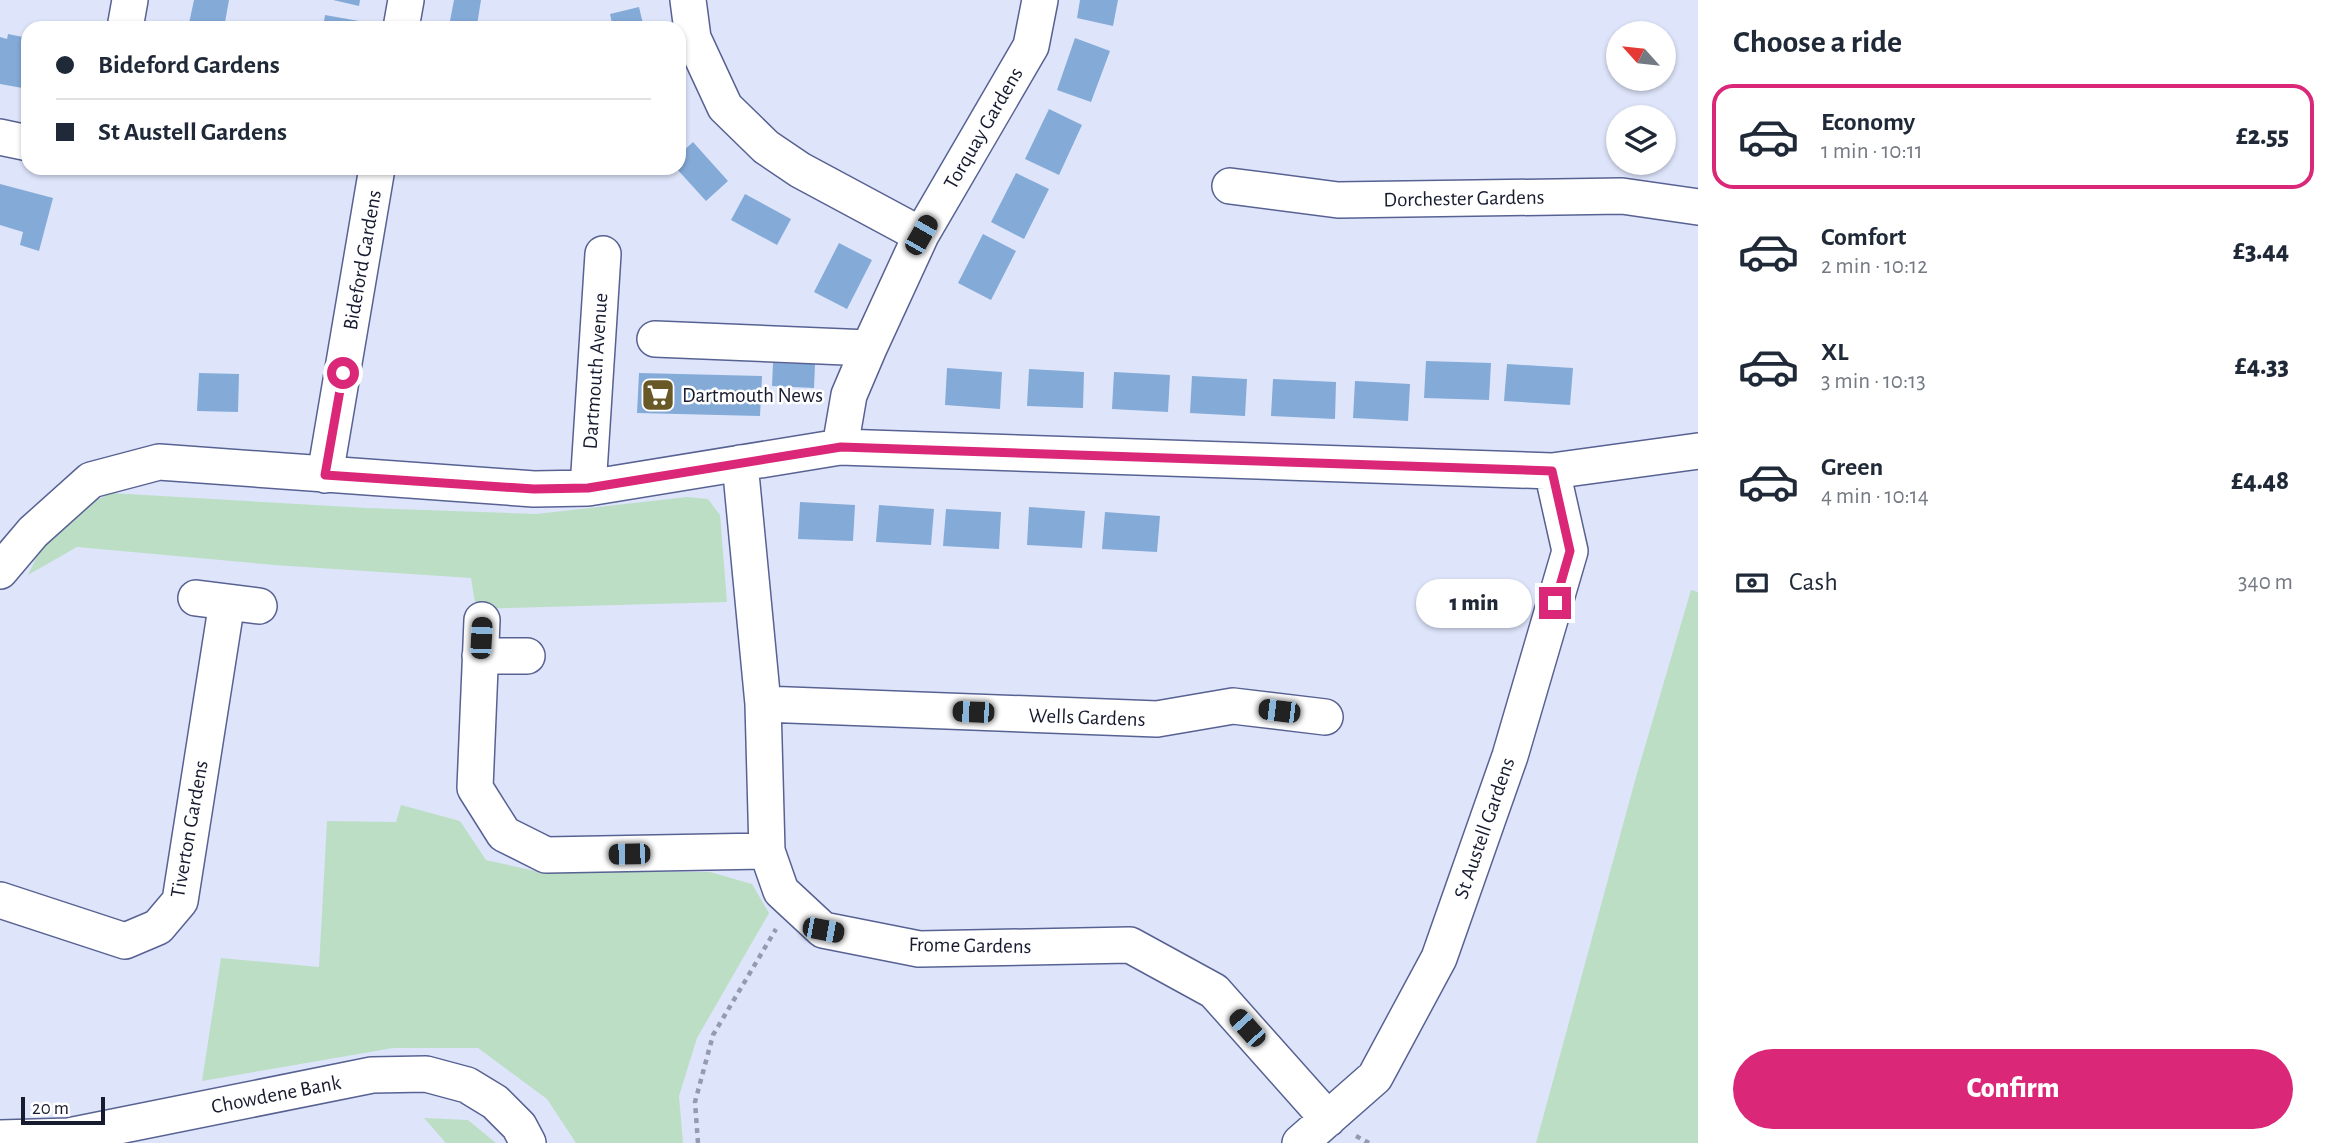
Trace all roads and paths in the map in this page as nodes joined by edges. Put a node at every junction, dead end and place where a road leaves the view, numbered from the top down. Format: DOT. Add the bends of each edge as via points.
graph roads {
  1 [pos="130,0"];
  2 [pos="406,0"];
  3 [pos="688,0"];
  4 [pos="1040,0"];
  5 [pos="126,21"];
  6 [pos="402,21"];
  7 [pos="0,137"];
  8 [pos="21,142"];
  9 [pos="376,175"];
  10 [pos="1230,186"];
  11 [pos="1698,207"];
  12 [pos="921,235"];
  13 [pos="603,254"];
  14 [pos="654,339"];
  15 [pos="869,348"];
  16 [pos="841,447"];
  17 [pos="1698,451"];
  18 [pos="740,463"];
  19 [pos="1552,471"];
  20 [pos="325,475"];
  21 [pos="588,488"];
  22 [pos="0,571"];
  23 [pos="227,602"];
  24 [pos="482,620"];
  25 [pos="480,656"];
  26 [pos="527,656"];
  27 [pos="763,704"];
  28 [pos="1325,717"];
  29 [pos="767,851"];
  30 [pos="0,900"];
  31 [pos="792,902"];
  32 [pos="1328,1119"];
  33 [pos="19,1140"];
  34 [pos="528,1143"];
  35 [pos="698,1143"];
  36 [pos="1300,1143"];
  1 -- 5 [label="street"];
  2 -- 6 [label="street"];
  3 -- 12 [label="street" via="693,38 725,107 766,147 800,170"];
  4 -- 12 [label="street, Torquay Gardens" via="1031,46"];
  7 -- 8 [label="street"];
  9 -- 20 [label="street, Bideford Gardens"];
  10 -- 11 [label="street, Dorchester Gardens" via="1338,200 1622,195"];
  12 -- 15 [label="street, Torquay Gardens"];
  13 -- 21 [label="street, Dartmouth Avenue"];
  14 -- 15 [label="street"];
  15 -- 16 [label="street, Torquay Gardens" via="849,395"];
  16 -- 18 [label="street"];
  16 -- 19 [label="street"];
  17 -- 19 [label="street"];
  18 -- 21 [label="street"];
  18 -- 27 [label="street, Frome Gardens"];
  19 -- 32 [label="street, St Austell Gardens" via="1570,551 1510,756 1439,958 1375,1077"];
  20 -- 21 [label="street" via="534,489"];
  20 -- 22 [label="street" via="159,462 91,480 33,532"];
  23 -- 30 [label="street, Tiverton Gardens" via="180,901 158,928 125,940"];
  24 -- 25 [label="street"];
  25 -- 26 [label="street"];
  25 -- 29 [label="street" via="475,788 504,834 547,855"];
  27 -- 28 [label="street, Wells Gardens" via="1157,719 1233,706"];
  27 -- 29 [label="street, Frome Gardens"];
  29 -- 31 [label="street, Frome Gardens" via="781,891"];
  31 -- 32 [label="street, Frome Gardens" via="823,930 919,949 1130,945 1214,991"];
  31 -- 35 [label="path" via="713,1035 695,1102"];
  32 -- 36 [label="street, St Austell Gardens"];
  33 -- 34 [label="street, Chowdene Bank" via="69,1136 372,1075 426,1074 467,1085 495,1101"];
}
